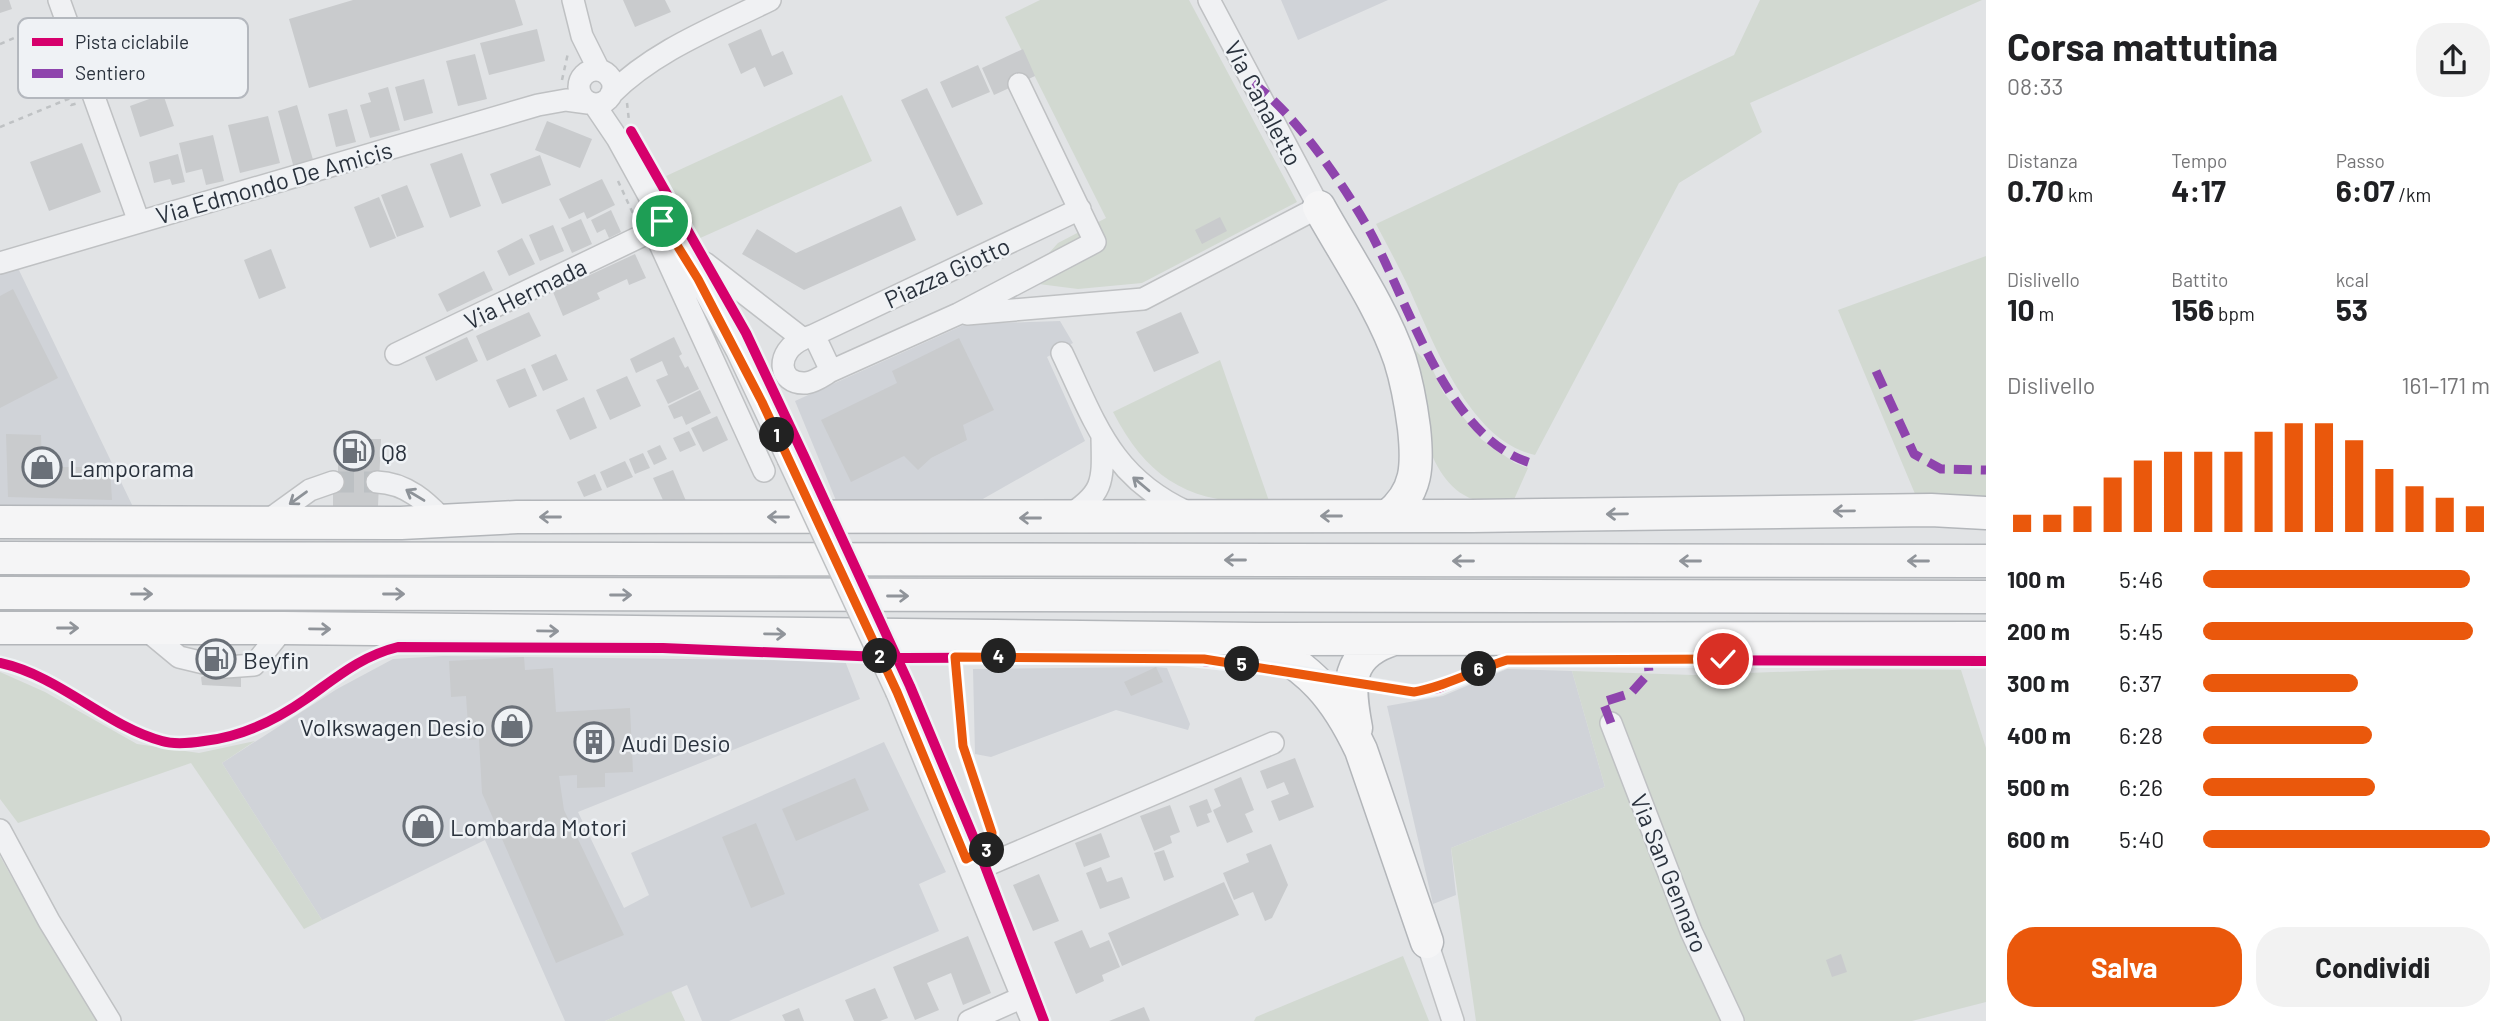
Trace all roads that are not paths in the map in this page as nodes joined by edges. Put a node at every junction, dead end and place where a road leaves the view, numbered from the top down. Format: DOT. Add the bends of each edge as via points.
graph roads {
  1 [pos="573,0"];
  2 [pos="770,0"];
  3 [pos="1209,0"];
  4 [pos="664,53"];
  5 [pos="585,77"];
  6 [pos="1019,83"];
  7 [pos="92,98"];
  8 [pos="600,100"];
  9 [pos="548,102"];
  10 [pos="618,140"];
  11 [pos="1319,207"];
  12 [pos="1080,209"];
  13 [pos="139,222"];
  14 [pos="654,230"];
  15 [pos="0,263"];
  16 [pos="1031,275"];
  17 [pos="695,277"];
  18 [pos="1042,307"];
  19 [pos="958,314"];
  20 [pos="808,337"];
  21 [pos="1062,353"];
  22 [pos="396,354"];
  23 [pos="831,371"];
  24 [pos="1101,434"];
  25 [pos="1417,458"];
  26 [pos="764,471"];
  27 [pos="333,482"];
  28 [pos="377,482"];
  29 [pos="1986,513"];
  30 [pos="1196,516"];
  31 [pos="1388,516"];
  32 [pos="1472,516"];
  33 [pos="1065,518"];
  34 [pos="267,521"];
  35 [pos="0,522"];
  36 [pos="445,522"];
  37 [pos="0,558"];
  38 [pos="1986,561"];
  39 [pos="0,593"];
  40 [pos="1986,597"];
  41 [pos="0,628"];
  42 [pos="144,628"];
  43 [pos="284,628"];
  44 [pos="1402,637"];
  45 [pos="1986,638"];
  46 [pos="1256,639"];
  47 [pos="204,663"];
  48 [pos="226,667"];
  49 [pos="1611,723"];
  50 [pos="1273,743"];
  51 [pos="1360,750"];
  52 [pos="0,830"];
  53 [pos="971,872"];
  54 [pos="1427,942"];
  55 [pos="1023,997"];
  56 [pos="110,1021"];
  57 [pos="970,1021"];
  58 [pos="1032,1021"];
  59 [pos="1453,1021"];
  60 [pos="1733,1021"];
  1 -- 5 [label="street" via="575,41"];
  2 -- 4 [label="street"];
  3 -- 11 [label="street, Via Canaletto"];
  4 -- 5 [label="street"];
  4 -- 8 [label="street"];
  5 -- 8 [label="street" via="582,98"];
  5 -- 8 [label="street" via="612,82"];
  5 -- 9 [label="street, Via Edmondo De Amicis"];
  6 -- 12 [label="street"];
  7 -- 13 [label="street"];
  8 -- 9 [label="street, Via Edmondo De Amicis"];
  8 -- 10 [label="street"];
  9 -- 13 [label="street, Via Edmondo De Amicis"];
  10 -- 14 [label="street"];
  10 -- 17 [label="street"];
  11 -- 18 [label="street" via="1143,299"];
  11 -- 25 [label="highway" via="1400,359"];
  12 -- 16 [label="street" via="1095,242"];
  12 -- 20 [label="street, Piazza Giotto"];
  13 -- 15 [label="street, Via Edmondo De Amicis"];
  14 -- 17 [label="street"];
  14 -- 22 [label="street, Via Hermada"];
  16 -- 18 [label="street"];
  16 -- 19 [label="street"];
  17 -- 20 [label="street"];
  17 -- 26 [label="street"];
  17 -- 53 [label="street, bridge" via="737,351 897,692"];
  18 -- 19 [label="street"];
  19 -- 23 [label="street"];
  20 -- 23 [label="street"];
  20 -- 23 [label="street" via="789,346 783,368 799,382 810,382"];
  21 -- 24 [label="street"];
  30 -- 24 [label="street, one-way" via="1141,485"];
  24 -- 33 [label="street" via="1103,469 1098,492"];
  25 -- 31 [label="highway" via="1403,504"];
  25 -- 32 [label="highway" via="1446,501"];
  27 -- 34 [label="street, one-way" via="310,490"];
  36 -- 28 [label="street, one-way" via="428,502 394,482"];
  29 -- 32 [label="highway, one-way"];
  31 -- 30 [label="highway, one-way"];
  30 -- 33 [label="highway"];
  31 -- 32 [label="highway"];
  33 -- 36 [label="highway, one-way" via="516,517"];
  34 -- 35 [label="highway"];
  34 -- 36 [label="highway"];
  38 -- 37 [label="highway, one-way"];
  39 -- 40 [label="highway, one-way"];
  41 -- 42 [label="highway, one-way"];
  42 -- 43 [label="highway"];
  42 -- 47 [label="street" via="179,657"];
  43 -- 46 [label="highway, one-way"];
  43 -- 48 [label="street" via="254,665"];
  44 -- 45 [label="highway"];
  44 -- 46 [label="highway"];
  44 -- 51 [label="highway" via="1377,645 1358,662 1350,687"];
  46 -- 51 [label="highway" via="1311,674 1333,698"];
  49 -- 60 [label="street, Via San Gennaro" via="1691,931"];
  50 -- 53 [label="street"];
  51 -- 54 [label="highway"];
  52 -- 56 [label="street"];
  53 -- 55 [label="street"];
  54 -- 59 [label="street"];
  55 -- 57 [label="street"];
  55 -- 58 [label="street"];
}
